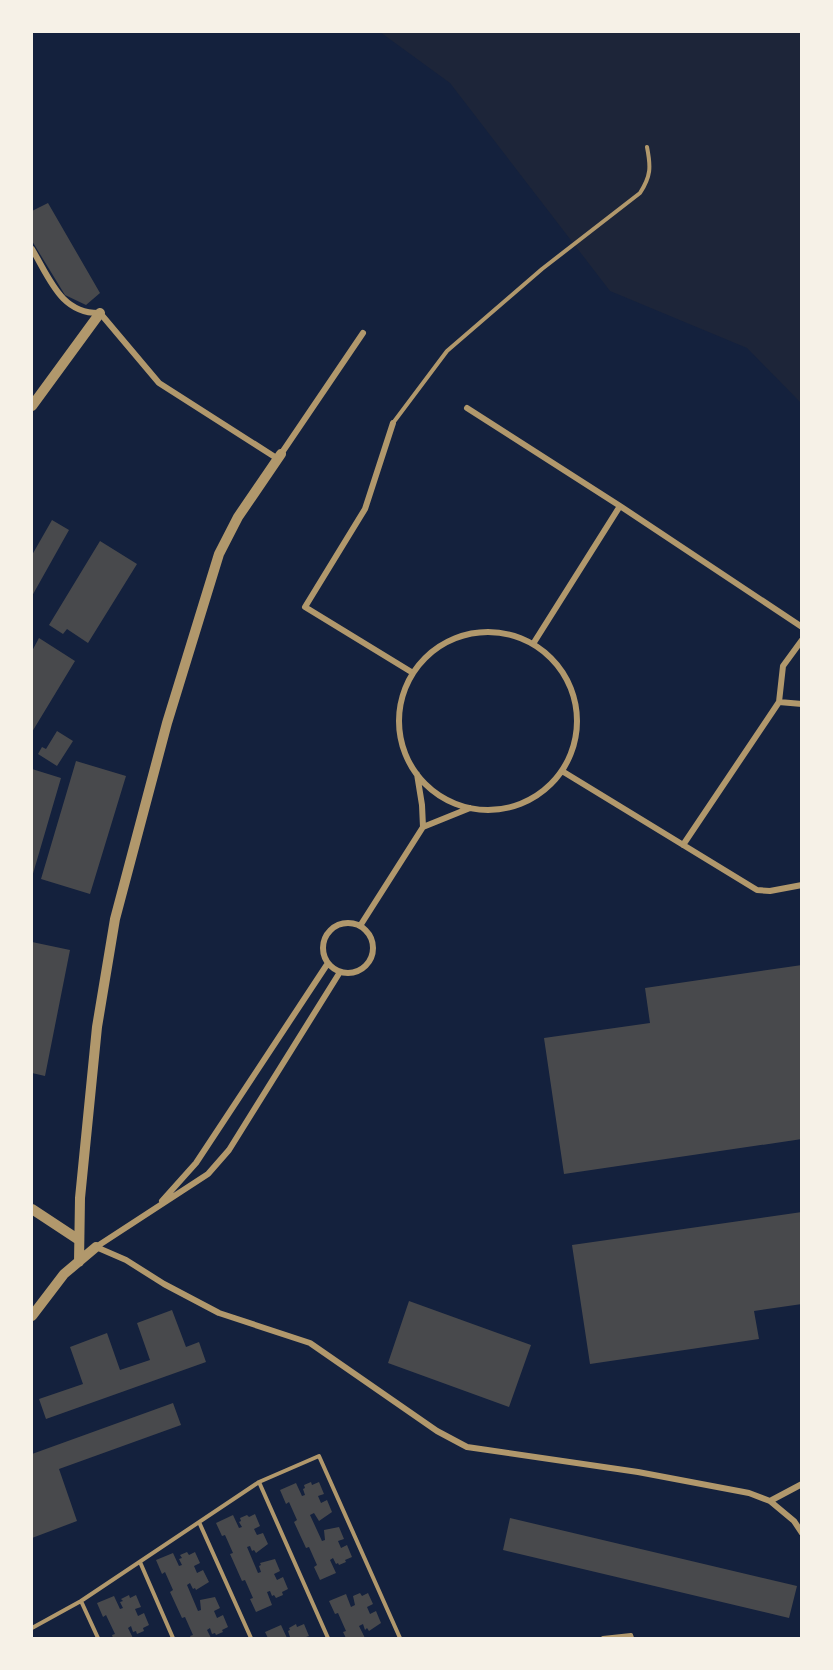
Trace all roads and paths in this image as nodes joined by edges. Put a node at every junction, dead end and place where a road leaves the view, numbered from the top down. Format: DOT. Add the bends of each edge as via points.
graph roads {
  1 [pos="647,147"];
  2 [pos="32,249"];
  3 [pos="100,313"];
  4 [pos="363,333"];
  5 [pos="32,406"];
  6 [pos="467,408"];
  7 [pos="393,423"];
  8 [pos="279,457"];
  9 [pos="620,506"];
  10 [pos="801,627"];
  11 [pos="801,640"];
  12 [pos="533,644"];
  13 [pos="413,673"];
  14 [pos="779,702"];
  15 [pos="801,704"];
  16 [pos="562,771"];
  17 [pos="417,774"];
  18 [pos="470,808"];
  19 [pos="423,827"];
  20 [pos="683,844"];
  21 [pos="801,885"];
  22 [pos="360,926"];
  23 [pos="328,963"];
  24 [pos="340,972"];
  25 [pos="158,1206"];
  26 [pos="32,1209"];
  27 [pos="80,1240"];
  28 [pos="96,1247"];
  29 [pos="80,1262"];
  30 [pos="32,1316"];
  31 [pos="259,1482"];
  32 [pos="801,1484"];
  33 [pos="770,1501"];
  34 [pos="199,1522"];
  35 [pos="801,1533"];
  36 [pos="140,1562"];
  37 [pos="81,1601"];
  38 [pos="32,1628"];
  39 [pos="98,1638"];
  40 [pos="173,1638"];
  41 [pos="250,1638"];
  42 [pos="328,1638"];
  43 [pos="400,1638"];
  44 [pos="603,1638"];
  45 [pos="632,1638"];
  1 -- 7 [label="lane" via="648,180 640,193 542,269 447,351"];
  2 -- 3 [label="street" via="63,300 76,310"];
  3 -- 5 [label="street"];
  3 -- 8 [label="street" via="159,383"];
  4 -- 8 [label="street"];
  6 -- 9 [label="street"];
  7 -- 13 [label="street" via="365,509 305,607"];
  8 -- 27 [label="street" via="238,517 219,554 167,723 115,919 97,1027 80,1198"];
  9 -- 10 [label="street"];
  9 -- 12 [label="street"];
  11 -- 14 [label="street" via="783,666"];
  12 -- 13 [label="street" via="506,634 475,633 453,639 433,651"];
  12 -- 16 [label="street" via="558,666 572,690 576,735"];
  13 -- 17 [label="street" via="402,699 400,728 406,755"];
  14 -- 15 [label="street"];
  14 -- 20 [label="street"];
  16 -- 18 [label="street" via="554,782 527,801 499,810"];
  16 -- 20 [label="street"];
  17 -- 18 [label="street" via="441,796"];
  17 -- 19 [label="street"];
  18 -- 19 [label="street"];
  19 -- 22 [label="street"];
  20 -- 21 [label="street" via="757,890"];
  22 -- 23 [label="street" via="338,924 327,933 323,949"];
  22 -- 24 [label="street" via="371,938 372,954 356,972"];
  23 -- 24 [label="street"];
  23 -- 25 [label="street" via="196,1162"];
  24 -- 25 [label="street" via="229,1150 208,1174"];
  25 -- 28 [label="street"];
  26 -- 27 [label="street"];
  27 -- 29 [label="street"];
  28 -- 29 [label="street"];
  28 -- 33 [label="street" via="219,1313 310,1344 437,1431 467,1447 638,1472 749,1493"];
  29 -- 30 [label="street" via="64,1275"];
  31 -- 34 [label="lane"];
  31 -- 42 [label="lane"];
  31 -- 43 [label="lane" via="319,1456"];
  32 -- 33 [label="street"];
  33 -- 35 [label="street" via="794,1521"];
  34 -- 36 [label="lane"];
  34 -- 41 [label="lane"];
  36 -- 37 [label="lane"];
  36 -- 40 [label="lane"];
  37 -- 38 [label="lane"];
  37 -- 39 [label="lane"];
  44 -- 45 [label="lane"];
}
